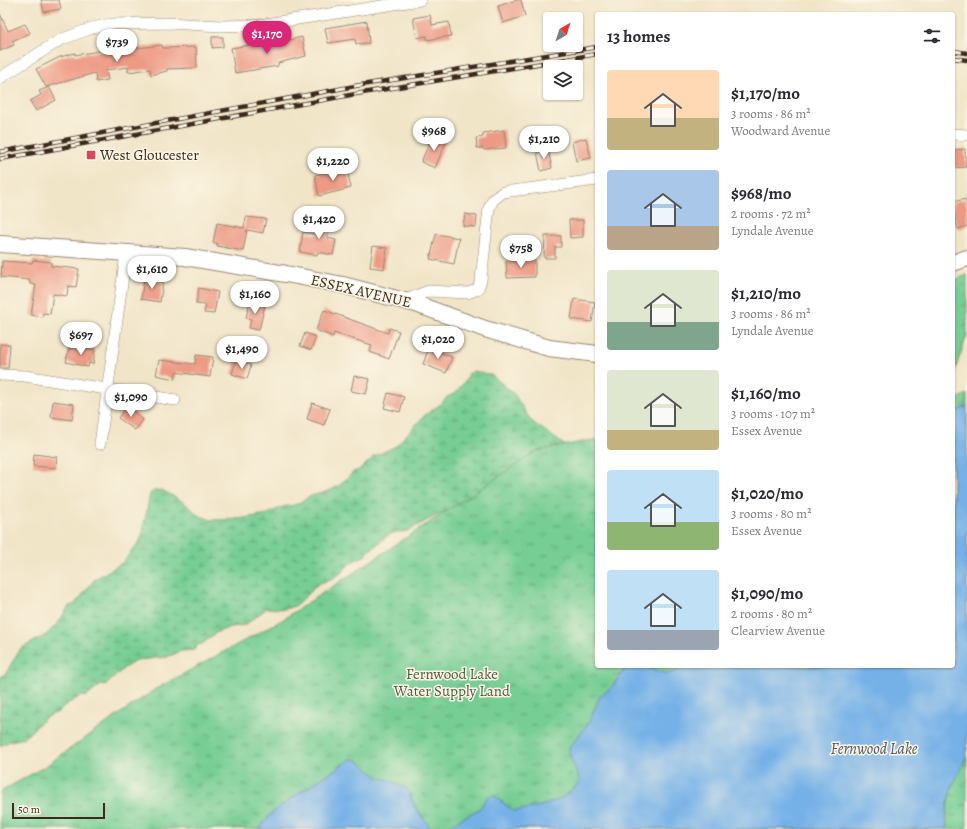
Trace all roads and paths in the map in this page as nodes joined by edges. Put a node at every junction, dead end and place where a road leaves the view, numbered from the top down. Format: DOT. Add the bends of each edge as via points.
graph roads {
  1 [pos="420,0"];
  2 [pos="0,78"];
  3 [pos="955,134"];
  4 [pos="967,135"];
  5 [pos="595,180"];
  6 [pos="0,244"];
  7 [pos="126,254"];
  8 [pos="967,258"];
  9 [pos="955,262"];
  10 [pos="404,301"];
  11 [pos="595,354"];
  12 [pos="0,375"];
  13 [pos="106,389"];
  14 [pos="175,400"];
  15 [pos="100,444"];
  1 -- 2 [label="street" via="260,25 221,26 161,22 111,24 60,40"];
  3 -- 4 [label="street"];
  5 -- 10 [label="street" via="503,192 488,208 478,289 468,293 428,291"];
  6 -- 7 [label="street, ESSEX AVENUE"];
  7 -- 10 [label="street, ESSEX AVENUE" via="185,257 286,274"];
  7 -- 13 [label="street"];
  8 -- 9 [label="street"];
  10 -- 11 [label="street, ESSEX AVENUE" via="550,348"];
  12 -- 13 [label="street" via="24,376"];
  13 -- 14 [label="street"];
  13 -- 15 [label="street"];
}
